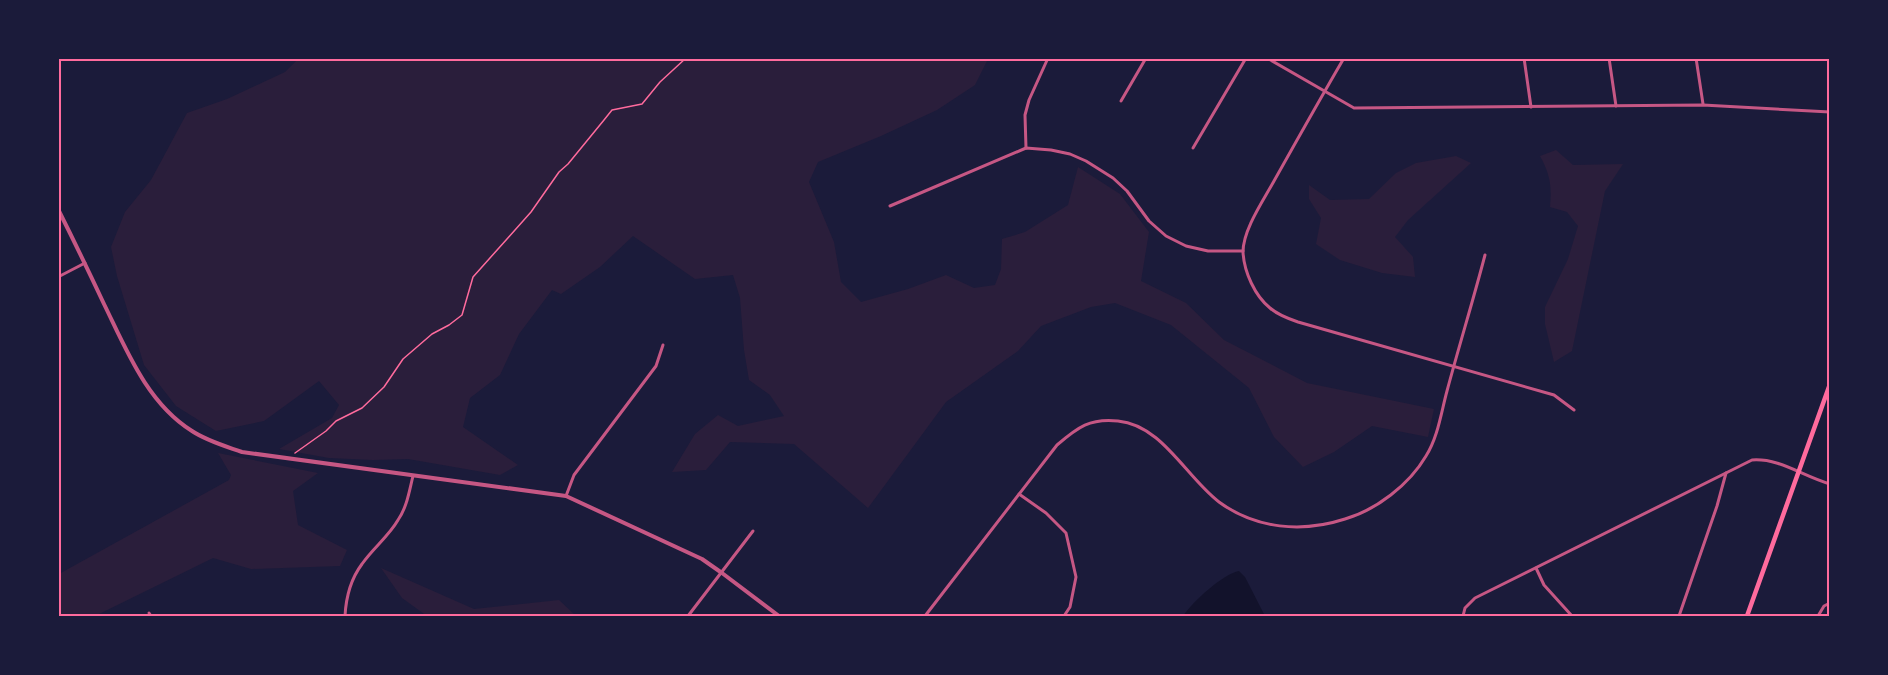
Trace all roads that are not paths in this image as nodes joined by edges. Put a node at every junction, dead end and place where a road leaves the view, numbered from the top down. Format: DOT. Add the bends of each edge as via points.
graph roads {
  1 [pos="1048,58"];
  2 [pos="1146,58"];
  3 [pos="1246,58"];
  4 [pos="1267,58"];
  5 [pos="1344,58"];
  6 [pos="1524,58"];
  7 [pos="1609,58"];
  8 [pos="1696,58"];
  9 [pos="1325,92"];
  10 [pos="1121,102"];
  11 [pos="1703,105"];
  12 [pos="1616,106"];
  13 [pos="1531,107"];
  14 [pos="1830,112"];
  15 [pos="1026,148"];
  16 [pos="1193,148"];
  17 [pos="890,206"];
  18 [pos="58,209"];
  19 [pos="1243,251"];
  20 [pos="1485,255"];
  21 [pos="84,263"];
  22 [pos="58,277"];
  23 [pos="663,345"];
  24 [pos="1455,366"];
  25 [pos="1830,384"];
  26 [pos="1574,410"];
  27 [pos="1726,473"];
  28 [pos="1799,473"];
  29 [pos="413,476"];
  30 [pos="1830,484"];
  31 [pos="1019,494"];
  32 [pos="566,496"];
  33 [pos="753,531"];
  34 [pos="1536,568"];
  35 [pos="722,573"];
  36 [pos="1830,603"];
  37 [pos="345,616"];
  38 [pos="688,616"];
  39 [pos="779,616"];
  40 [pos="925,616"];
  41 [pos="1064,616"];
  42 [pos="1462,616"];
  43 [pos="1572,616"];
  44 [pos="1679,616"];
  45 [pos="1748,616"];
  46 [pos="1818,616"];
  1 -- 15 [label="street" via="1025,115"];
  2 -- 10 [label="street"];
  3 -- 16 [label="street"];
  4 -- 9 [label="street"];
  5 -- 9 [label="street"];
  6 -- 13 [label="street"];
  7 -- 12 [label="street"];
  8 -- 11 [label="street"];
  9 -- 13 [label="street" via="1354,108"];
  9 -- 19 [label="street" via="1255,217"];
  11 -- 12 [label="street"];
  11 -- 14 [label="street"];
  12 -- 13 [label="street"];
  15 -- 17 [label="street"];
  15 -- 19 [label="street" via="1086,160 1127,191 1149,221 1166,236 1186,246 1208,251"];
  18 -- 21 [label="street"];
  19 -- 24 [label="street" via="1252,285 1270,309 1321,329"];
  20 -- 24 [label="street"];
  21 -- 22 [label="street"];
  21 -- 29 [label="street" via="152,393 191,431 242,452"];
  23 -- 32 [label="street" via="656,366 574,475"];
  24 -- 26 [label="street" via="1554,395"];
  24 -- 31 [label="street" via="1426,457 1382,502 1326,525 1310,528 1264,524 1236,512 1203,489 1160,441 1126,422 1090,422 1075,429 1057,445"];
  25 -- 28 [label="main road"];
  27 -- 28 [label="street" via="1752,460 1765,459"];
  27 -- 34 [label="street"];
  27 -- 44 [label="street"];
  28 -- 30 [label="street"];
  28 -- 45 [label="main road"];
  29 -- 32 [label="street"];
  29 -- 37 [label="street" via="398,522 361,564 351,582"];
  31 -- 40 [label="street"];
  31 -- 41 [label="street" via="1066,533 1076,577 1070,607"];
  32 -- 35 [label="street" via="702,559"];
  33 -- 35 [label="street"];
  34 -- 42 [label="street" via="1475,598"];
  34 -- 43 [label="street"];
  35 -- 38 [label="street"];
  35 -- 39 [label="street"];
  36 -- 46 [label="street"];
}
